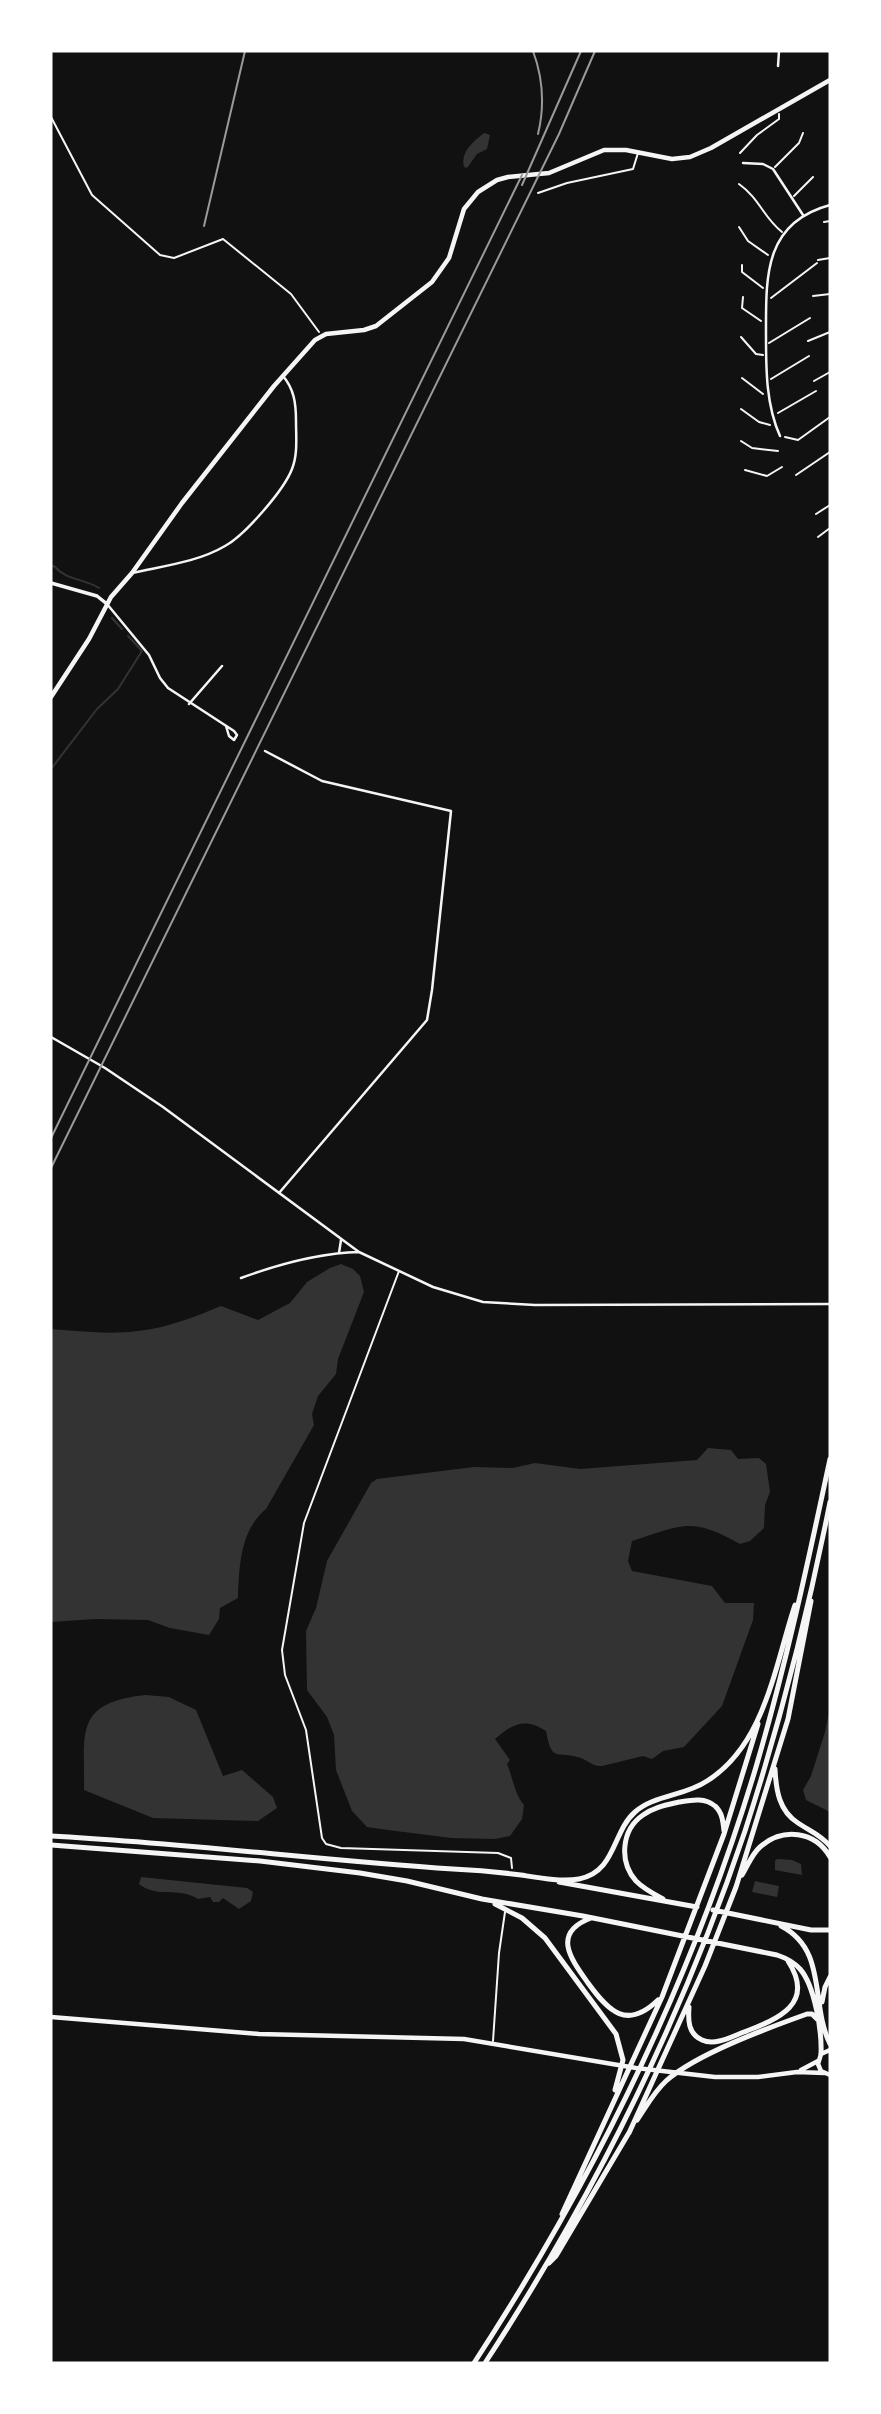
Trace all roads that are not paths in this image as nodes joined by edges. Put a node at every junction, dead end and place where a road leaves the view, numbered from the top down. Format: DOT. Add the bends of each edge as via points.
graph roads {
  1 [pos="779,51"];
  2 [pos="778,66"];
  3 [pos="830,80"];
  4 [pos="638,152"];
  5 [pos="743,163"];
  6 [pos="538,193"];
  7 [pos="830,205"];
  8 [pos="803,215"];
  9 [pos="283,376"];
  10 [pos="780,436"];
  11 [pos="132,573"];
  12 [pos="51,583"];
  13 [pos="107,604"];
  14 [pos="222,666"];
  15 [pos="51,697"];
  16 [pos="190,704"];
  17 [pos="226,726"];
  18 [pos="265,751"];
  19 [pos="51,1037"];
  20 [pos="279,1193"];
  21 [pos="341,1240"];
  22 [pos="359,1252"];
  23 [pos="339,1253"];
  24 [pos="399,1271"];
  25 [pos="241,1278"];
  26 [pos="830,1304"];
  27 [pos="830,1459"];
  28 [pos="830,1502"];
  29 [pos="806,1572"];
  30 [pos="815,1573"];
  31 [pos="763,1707"];
  32 [pos="775,1764"];
  33 [pos="724,1834"];
  34 [pos="51,1836"];
  35 [pos="51,1845"];
  36 [pos="830,1846"];
  37 [pos="830,1857"];
  38 [pos="512,1868"];
  39 [pos="531,1877"];
  40 [pos="736,1887"];
  41 [pos="482,1899"];
  42 [pos="666,1901"];
  43 [pos="505,1912"];
  44 [pos="591,1918"];
  45 [pos="775,1923"];
  46 [pos="830,1930"];
  47 [pos="786,1958"];
  48 [pos="830,1977"];
  49 [pos="662,1997"];
  50 [pos="689,2003"];
  51 [pos="51,2017"];
  52 [pos="820,2017"];
  53 [pos="493,2042"];
  54 [pos="830,2044"];
  55 [pos="830,2050"];
  56 [pos="820,2057"];
  57 [pos="797,2072"];
  58 [pos="827,2074"];
  59 [pos="608,2110"];
  60 [pos="629,2133"];
  61 [pos="558,2226"];
  62 [pos="543,2271"];
  63 [pos="474,2363"];
  64 [pos="485,2363"];
  1 -- 2 [label="street"];
  3 -- 4 [label="main road" via="690,157 663,159"];
  4 -- 6 [label="lane" via="633,169"];
  4 -- 9 [label="main road" via="604,150 555,172 508,177 483,188 464,209 438,276 388,319 369,328 322,335"];
  5 -- 8 [label="street" via="773,169"];
  7 -- 8 [label="street"];
  8 -- 10 [label="street" via="784,234 772,257 766,290 768,396"];
  9 -- 11 [label="main road"];
  9 -- 11 [label="street" via="296,404 295,457 284,484 226,546 187,561"];
  11 -- 13 [label="main road"];
  12 -- 13 [label="street" via="97,596"];
  13 -- 15 [label="main road"];
  13 -- 16 [label="street" via="149,655 168,688"];
  14 -- 16 [label="street"];
  16 -- 17 [label="street"];
  18 -- 20 [label="street" via="322,781 451,811 427,1020"];
  19 -- 20 [label="street" via="106,1068"];
  20 -- 21 [label="street"];
  21 -- 22 [label="street"];
  21 -- 23 [label="street"];
  22 -- 23 [label="street"];
  22 -- 24 [label="street"];
  23 -- 25 [label="street"];
  24 -- 26 [label="street" via="483,1302 558,1306"];
  24 -- 38 [label="lane" via="304,1523 282,1663 306,1730 326,1844 498,1853 511,1858"];
  27 -- 29 [label="highway"];
  28 -- 30 [label="highway"];
  29 -- 31 [label="highway"];
  29 -- 61 [label="highway" via="755,1769 710,1902 633,2082"];
  30 -- 32 [label="highway" via="810,1614"];
  30 -- 62 [label="highway" via="763,1772 719,1902 641,2086"];
  31 -- 33 [label="highway"];
  31 -- 39 [label="highway" via="745,1744 717,1776 634,1812 598,1870 579,1879"];
  32 -- 36 [label="highway" via="783,1808"];
  32 -- 40 [label="highway"];
  33 -- 42 [label="highway" via="719,1810 702,1800 661,1807 637,1820 626,1839 627,1865 636,1881"];
  33 -- 49 [label="highway"];
  34 -- 39 [label="highway"];
  35 -- 41 [label="highway" via="331,1869"];
  37 -- 40 [label="highway" via="807,1837 780,1835 757,1850"];
  39 -- 42 [label="highway"];
  40 -- 50 [label="highway"];
  41 -- 44 [label="highway"];
  41 -- 59 [label="highway" via="513,1912 545,1938 616,2034 623,2060"];
  42 -- 45 [label="highway"];
  43 -- 53 [label="lane"];
  44 -- 47 [label="highway"];
  44 -- 49 [label="highway" via="570,1932 568,1952 601,2001 612,2011 628,2015 646,2011"];
  45 -- 46 [label="highway"];
  45 -- 52 [label="highway" via="797,1936 809,1952"];
  47 -- 50 [label="highway" via="798,1990 790,2008 773,2020 708,2042 691,2031"];
  47 -- 52 [label="highway" via="804,1975"];
  48 -- 52 [label="highway"];
  49 -- 59 [label="highway"];
  50 -- 60 [label="highway"];
  51 -- 53 [label="main road" via="245,2033"];
  52 -- 54 [label="highway"];
  52 -- 56 [label="highway"];
  52 -- 60 [label="highway" via="797,2017 684,2068 657,2091"];
  53 -- 57 [label="main road" via="685,2075 746,2077"];
  55 -- 56 [label="main road"];
  56 -- 57 [label="main road"];
  56 -- 58 [label="main road" via="819,2067"];
  57 -- 58 [label="main road"];
  59 -- 61 [label="highway"];
  60 -- 62 [label="highway"];
  61 -- 63 [label="highway"];
  62 -- 64 [label="highway"];
}
